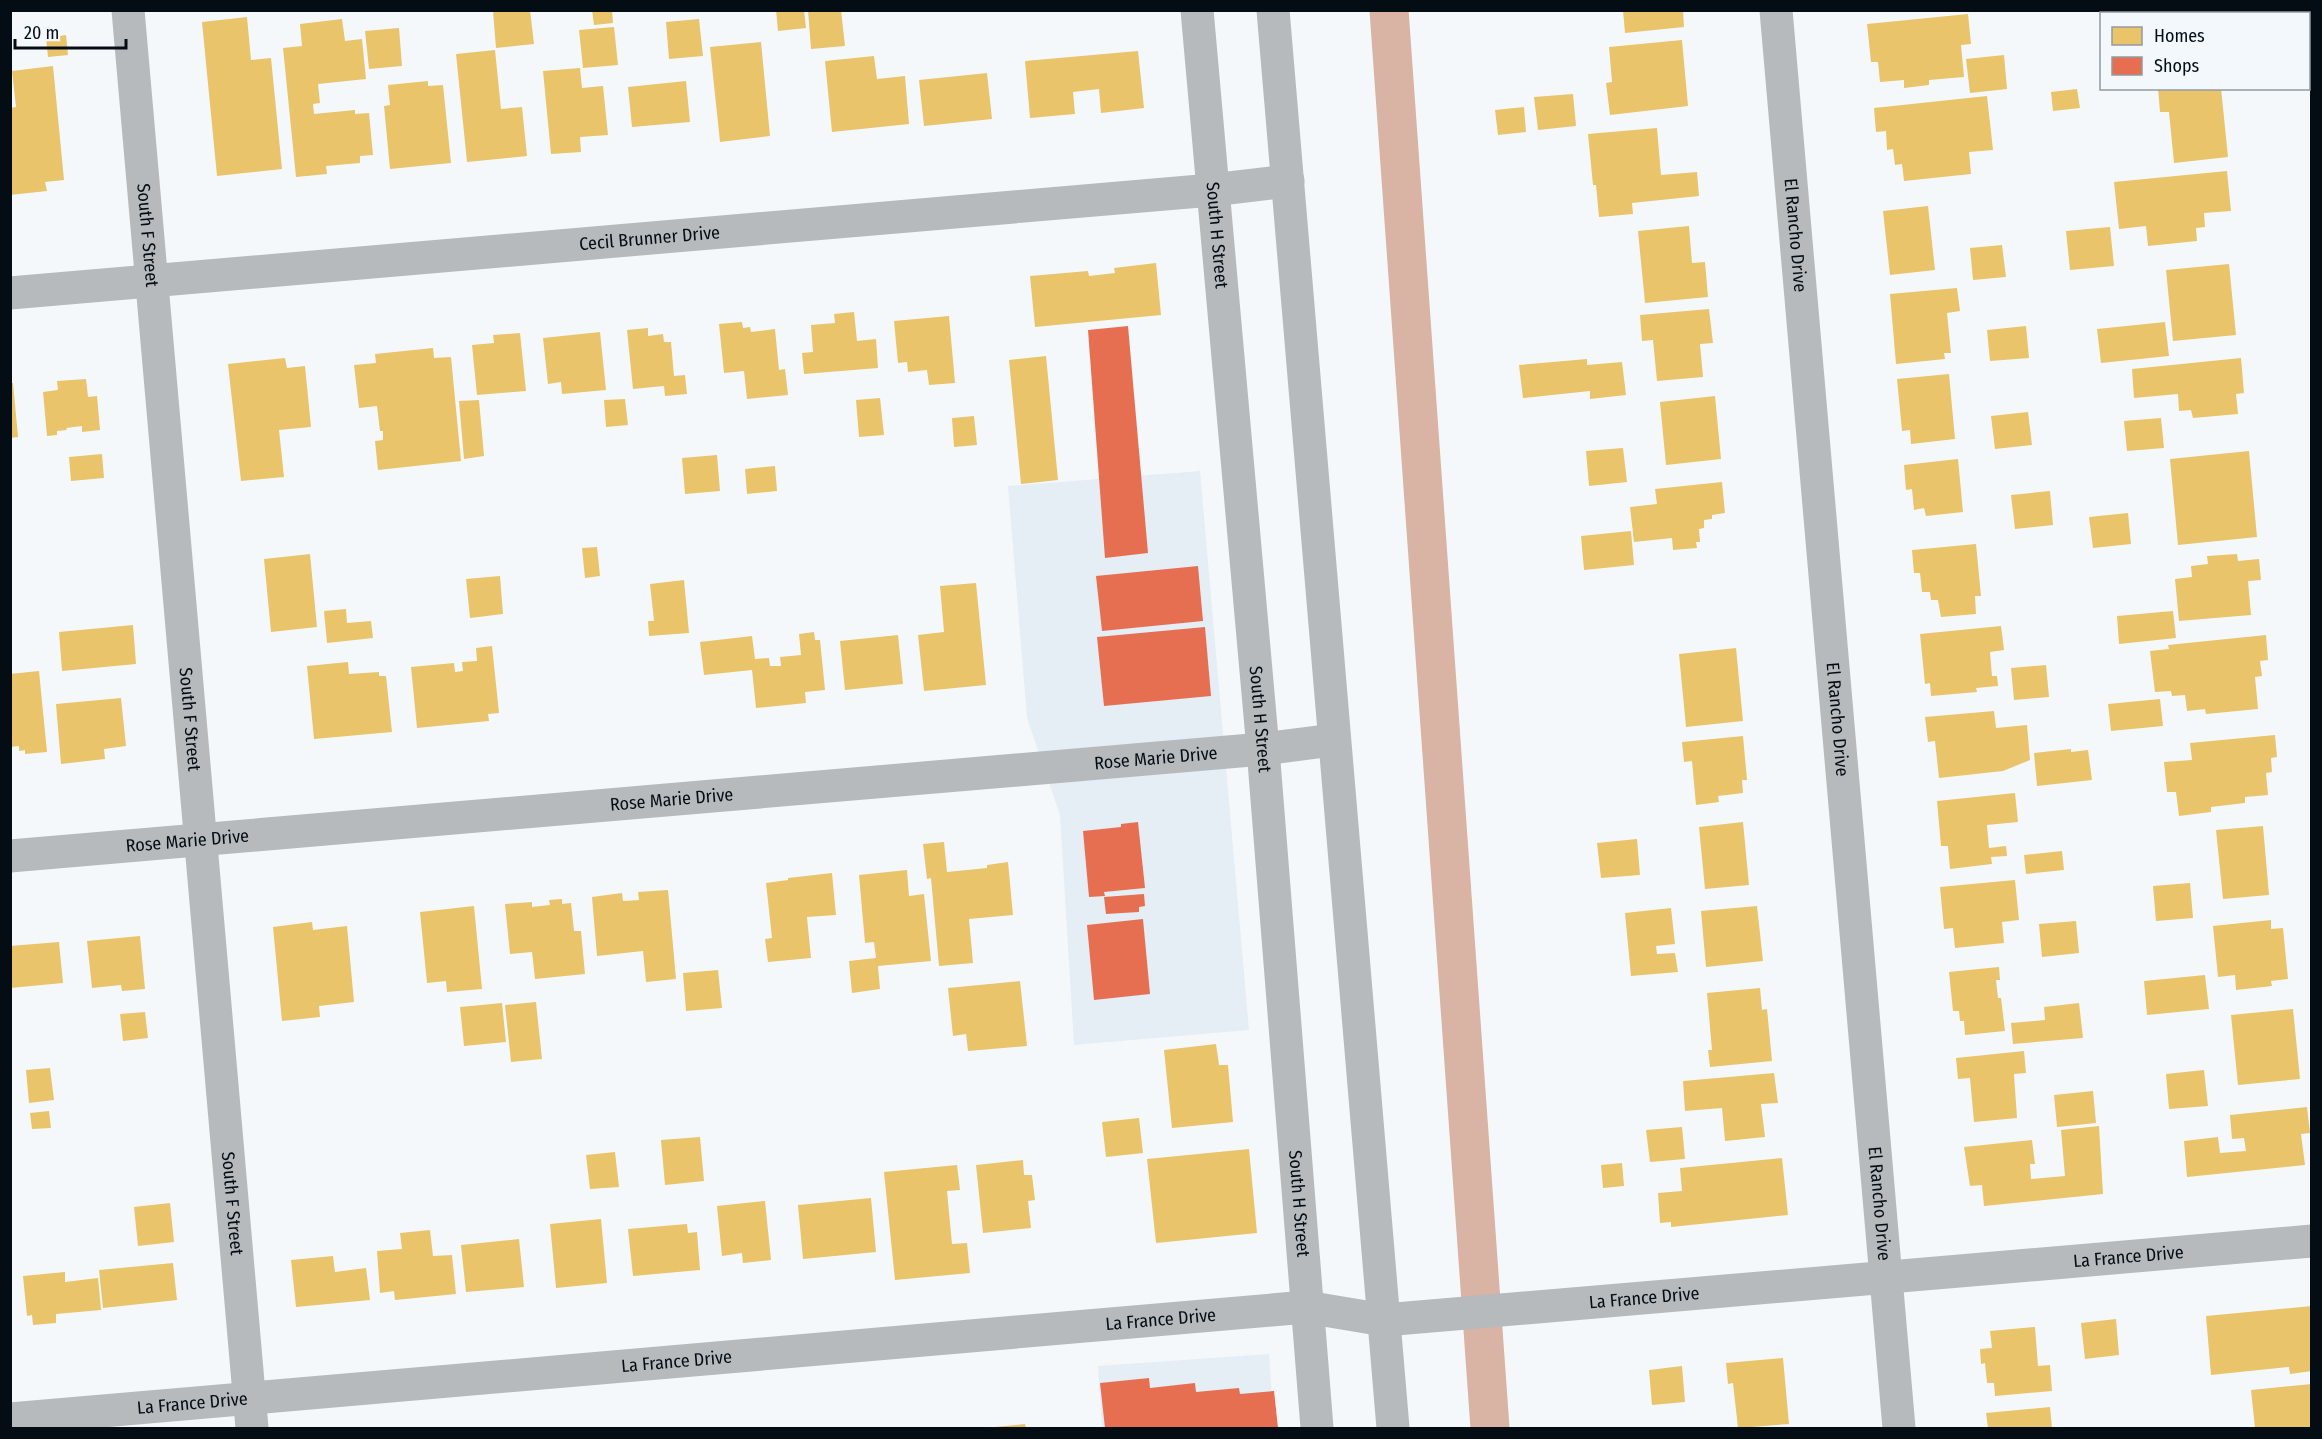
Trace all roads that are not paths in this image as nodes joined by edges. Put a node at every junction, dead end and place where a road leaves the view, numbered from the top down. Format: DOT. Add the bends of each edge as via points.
graph roads {
  1 [pos="128,10"];
  2 [pos="1197,10"];
  3 [pos="1273,10"];
  4 [pos="1776,10"];
  5 [pos="1288,181"];
  6 [pos="1212,190"];
  7 [pos="152,281"];
  8 [pos="10,293"];
  9 [pos="1333,740"];
  10 [pos="1263,749"];
  11 [pos="200,840"];
  12 [pos="10,856"];
  13 [pos="2312,1241"];
  14 [pos="1886,1279"];
  15 [pos="1306,1307"];
  16 [pos="1384,1320"];
  17 [pos="250,1413"];
  18 [pos="10,1419"];
  19 [pos="1317,1428"];
  20 [pos="1393,1428"];
  21 [pos="1899,1428"];
  1 -- 7 [label="street, South F Street"];
  2 -- 6 [label="street, South H Street"];
  3 -- 5 [label="street"];
  4 -- 14 [label="street, El Rancho Drive"];
  5 -- 6 [label="street, Cecil Brunner Drive"];
  5 -- 9 [label="street"];
  6 -- 7 [label="street, Cecil Brunner Drive"];
  6 -- 10 [label="street, South H Street"];
  7 -- 8 [label="street, Cecil Brunner Drive"];
  7 -- 11 [label="street, South F Street"];
  9 -- 10 [label="street, Rose Marie Drive"];
  9 -- 16 [label="street"];
  10 -- 11 [label="street, Rose Marie Drive"];
  10 -- 15 [label="street, South H Street"];
  11 -- 12 [label="street, Rose Marie Drive"];
  11 -- 17 [label="street, South F Street"];
  13 -- 14 [label="street, La France Drive"];
  14 -- 16 [label="street, La France Drive"];
  14 -- 21 [label="street, El Rancho Drive"];
  15 -- 16 [label="street, La France Drive"];
  15 -- 17 [label="street, La France Drive"];
  15 -- 19 [label="street, South H Street"];
  16 -- 20 [label="street"];
  17 -- 18 [label="street, La France Drive"];
}
